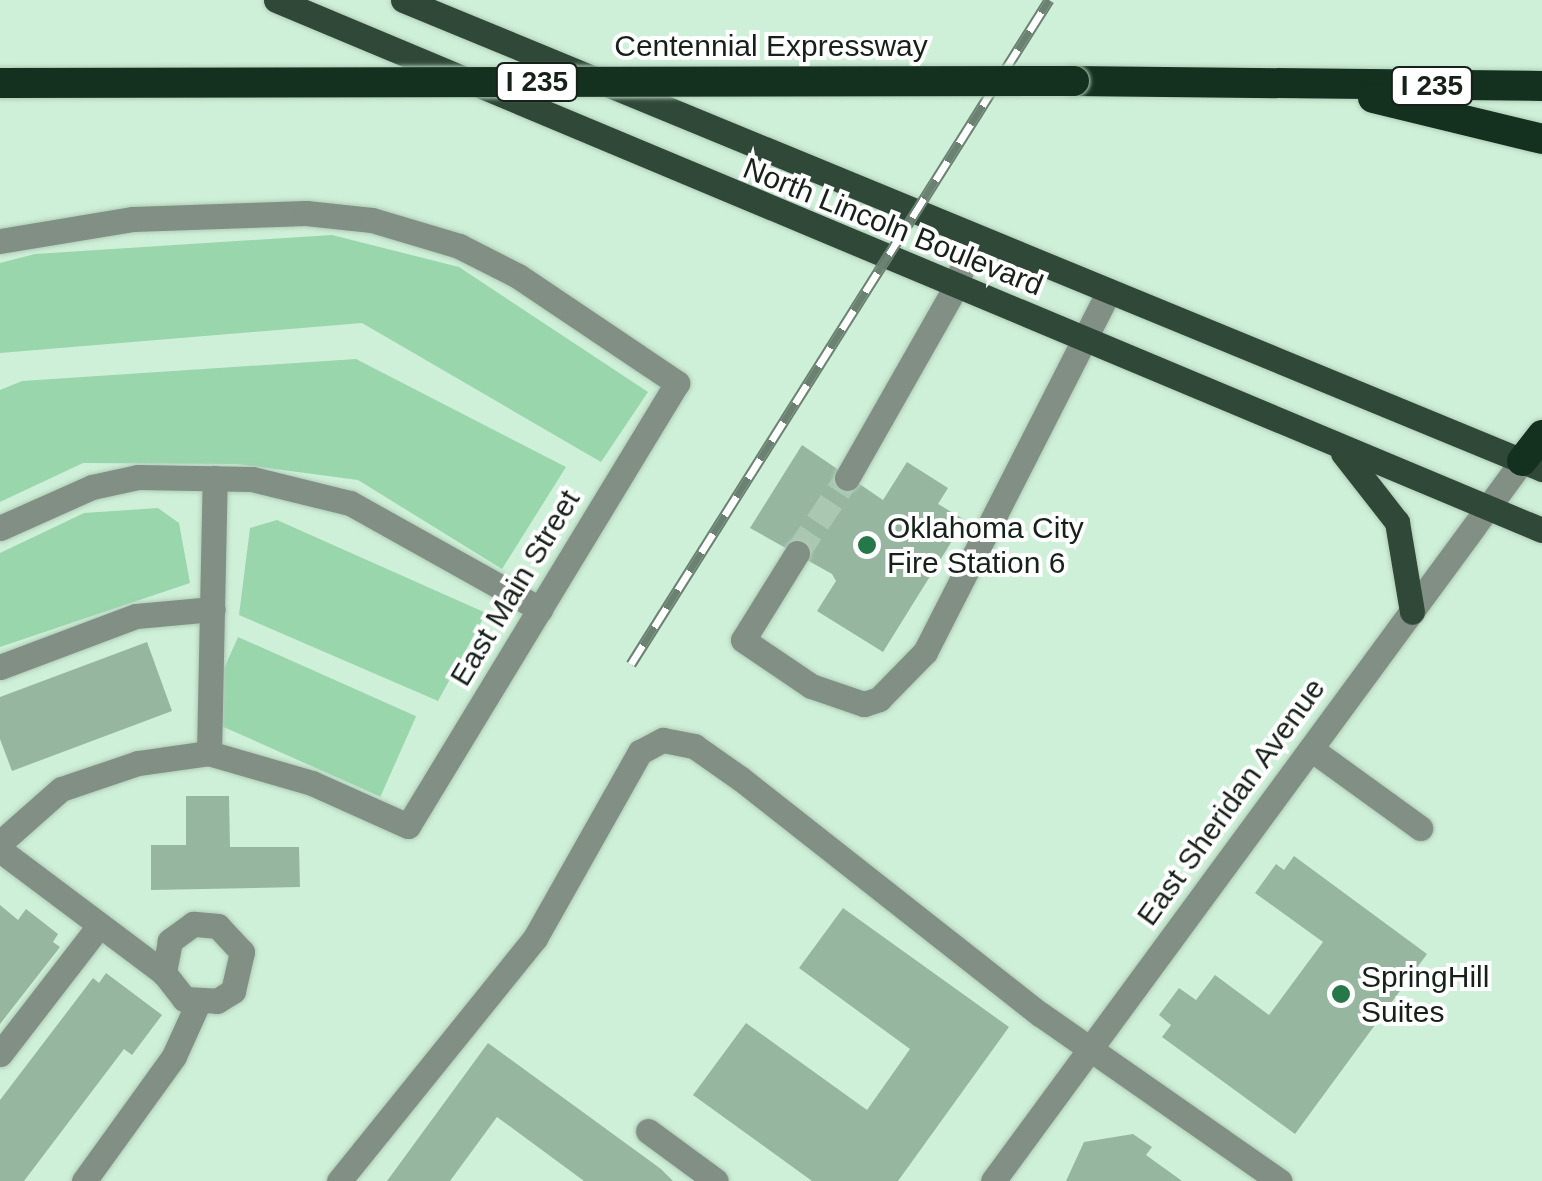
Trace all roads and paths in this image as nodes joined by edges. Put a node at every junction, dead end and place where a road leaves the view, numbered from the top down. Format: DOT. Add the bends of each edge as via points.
graph roads {
  1 [pos="276,0"];
  2 [pos="403,0"];
  3 [pos="0,83"];
  4 [pos="1321,86"];
  5 [pos="1542,86"];
  6 [pos="1542,139"];
  7 [pos="973,236"];
  8 [pos="0,241"];
  9 [pos="956,288"];
  10 [pos="1109,291"];
  11 [pos="1087,343"];
  12 [pos="1542,435"];
  13 [pos="1337,447"];
  14 [pos="1532,465"];
  15 [pos="215,478"];
  16 [pos="847,478"];
  17 [pos="1488,508"];
  18 [pos="0,528"];
  19 [pos="1542,530"];
  20 [pos="798,552"];
  21 [pos="212,608"];
  22 [pos="540,609"];
  23 [pos="1412,612"];
  24 [pos="0,667"];
  25 [pos="1311,748"];
  26 [pos="210,753"];
  27 [pos="1420,828"];
  28 [pos="0,847"];
  29 [pos="98,927"];
  30 [pos="164,973"];
  31 [pos="198,1003"];
  32 [pos="1091,1047"];
  33 [pos="0,1054"];
  34 [pos="648,1131"];
  35 [pos="84,1181"];
  36 [pos="339,1181"];
  37 [pos="716,1181"];
  38 [pos="993,1181"];
  39 [pos="1278,1181"];
  1 -- 9 [label="main road, North Lincoln Boulevard"];
  2 -- 7 [label="main road, North Lincoln Boulevard"];
  3 -- 4 [label="highway, Centennial Expressway / I 235, bridge"];
  4 -- 5 [label="highway, Centennial Expressway / I 235"];
  4 -- 6 [label="highway"];
  7 -- 9 [label="street"];
  7 -- 10 [label="main road, North Lincoln Boulevard"];
  8 -- 22 [label="street, East Main Street" via="132,219 306,213 372,220 458,246 518,276 677,384"];
  9 -- 11 [label="main road, North Lincoln Boulevard"];
  9 -- 16 [label="street"];
  10 -- 11 [label="street"];
  10 -- 14 [label="main road, North Lincoln Boulevard"];
  11 -- 13 [label="main road, North Lincoln Boulevard"];
  11 -- 20 [label="street" via="925,652 879,699 864,704 811,686 743,640"];
  12 -- 14 [label="highway"];
  13 -- 17 [label="main road, North Lincoln Boulevard"];
  13 -- 23 [label="main road" via="1397,522"];
  14 -- 17 [label="street, East Sheridan Avenue"];
  15 -- 18 [label="street" via="138,478 92,487"];
  15 -- 21 [label="street"];
  15 -- 22 [label="street" via="252,479 350,503"];
  17 -- 19 [label="main road, North Lincoln Boulevard"];
  17 -- 23 [label="street, East Sheridan Avenue"];
  21 -- 24 [label="street" via="136,616"];
  21 -- 26 [label="street"];
  22 -- 26 [label="street, East Main Street" via="408,826 312,783"];
  23 -- 25 [label="street, East Sheridan Avenue"];
  25 -- 27 [label="street"];
  25 -- 32 [label="street, East Sheridan Avenue"];
  26 -- 28 [label="street" via="138,763 61,789"];
  28 -- 29 [label="street"];
  29 -- 30 [label="street"];
  29 -- 33 [label="street"];
  30 -- 31 [label="street"];
  30 -- 31 [label="street" via="163,958 180,930 205,923 233,936 242,952 238,981 217,1001"];
  31 -- 35 [label="street" via="174,1056"];
  32 -- 36 [label="street" via="742,779 694,746 663,740 640,752 535,938"];
  32 -- 38 [label="street, East Sheridan Avenue"];
  32 -- 39 [label="street"];
  34 -- 37 [label="street"];
}
